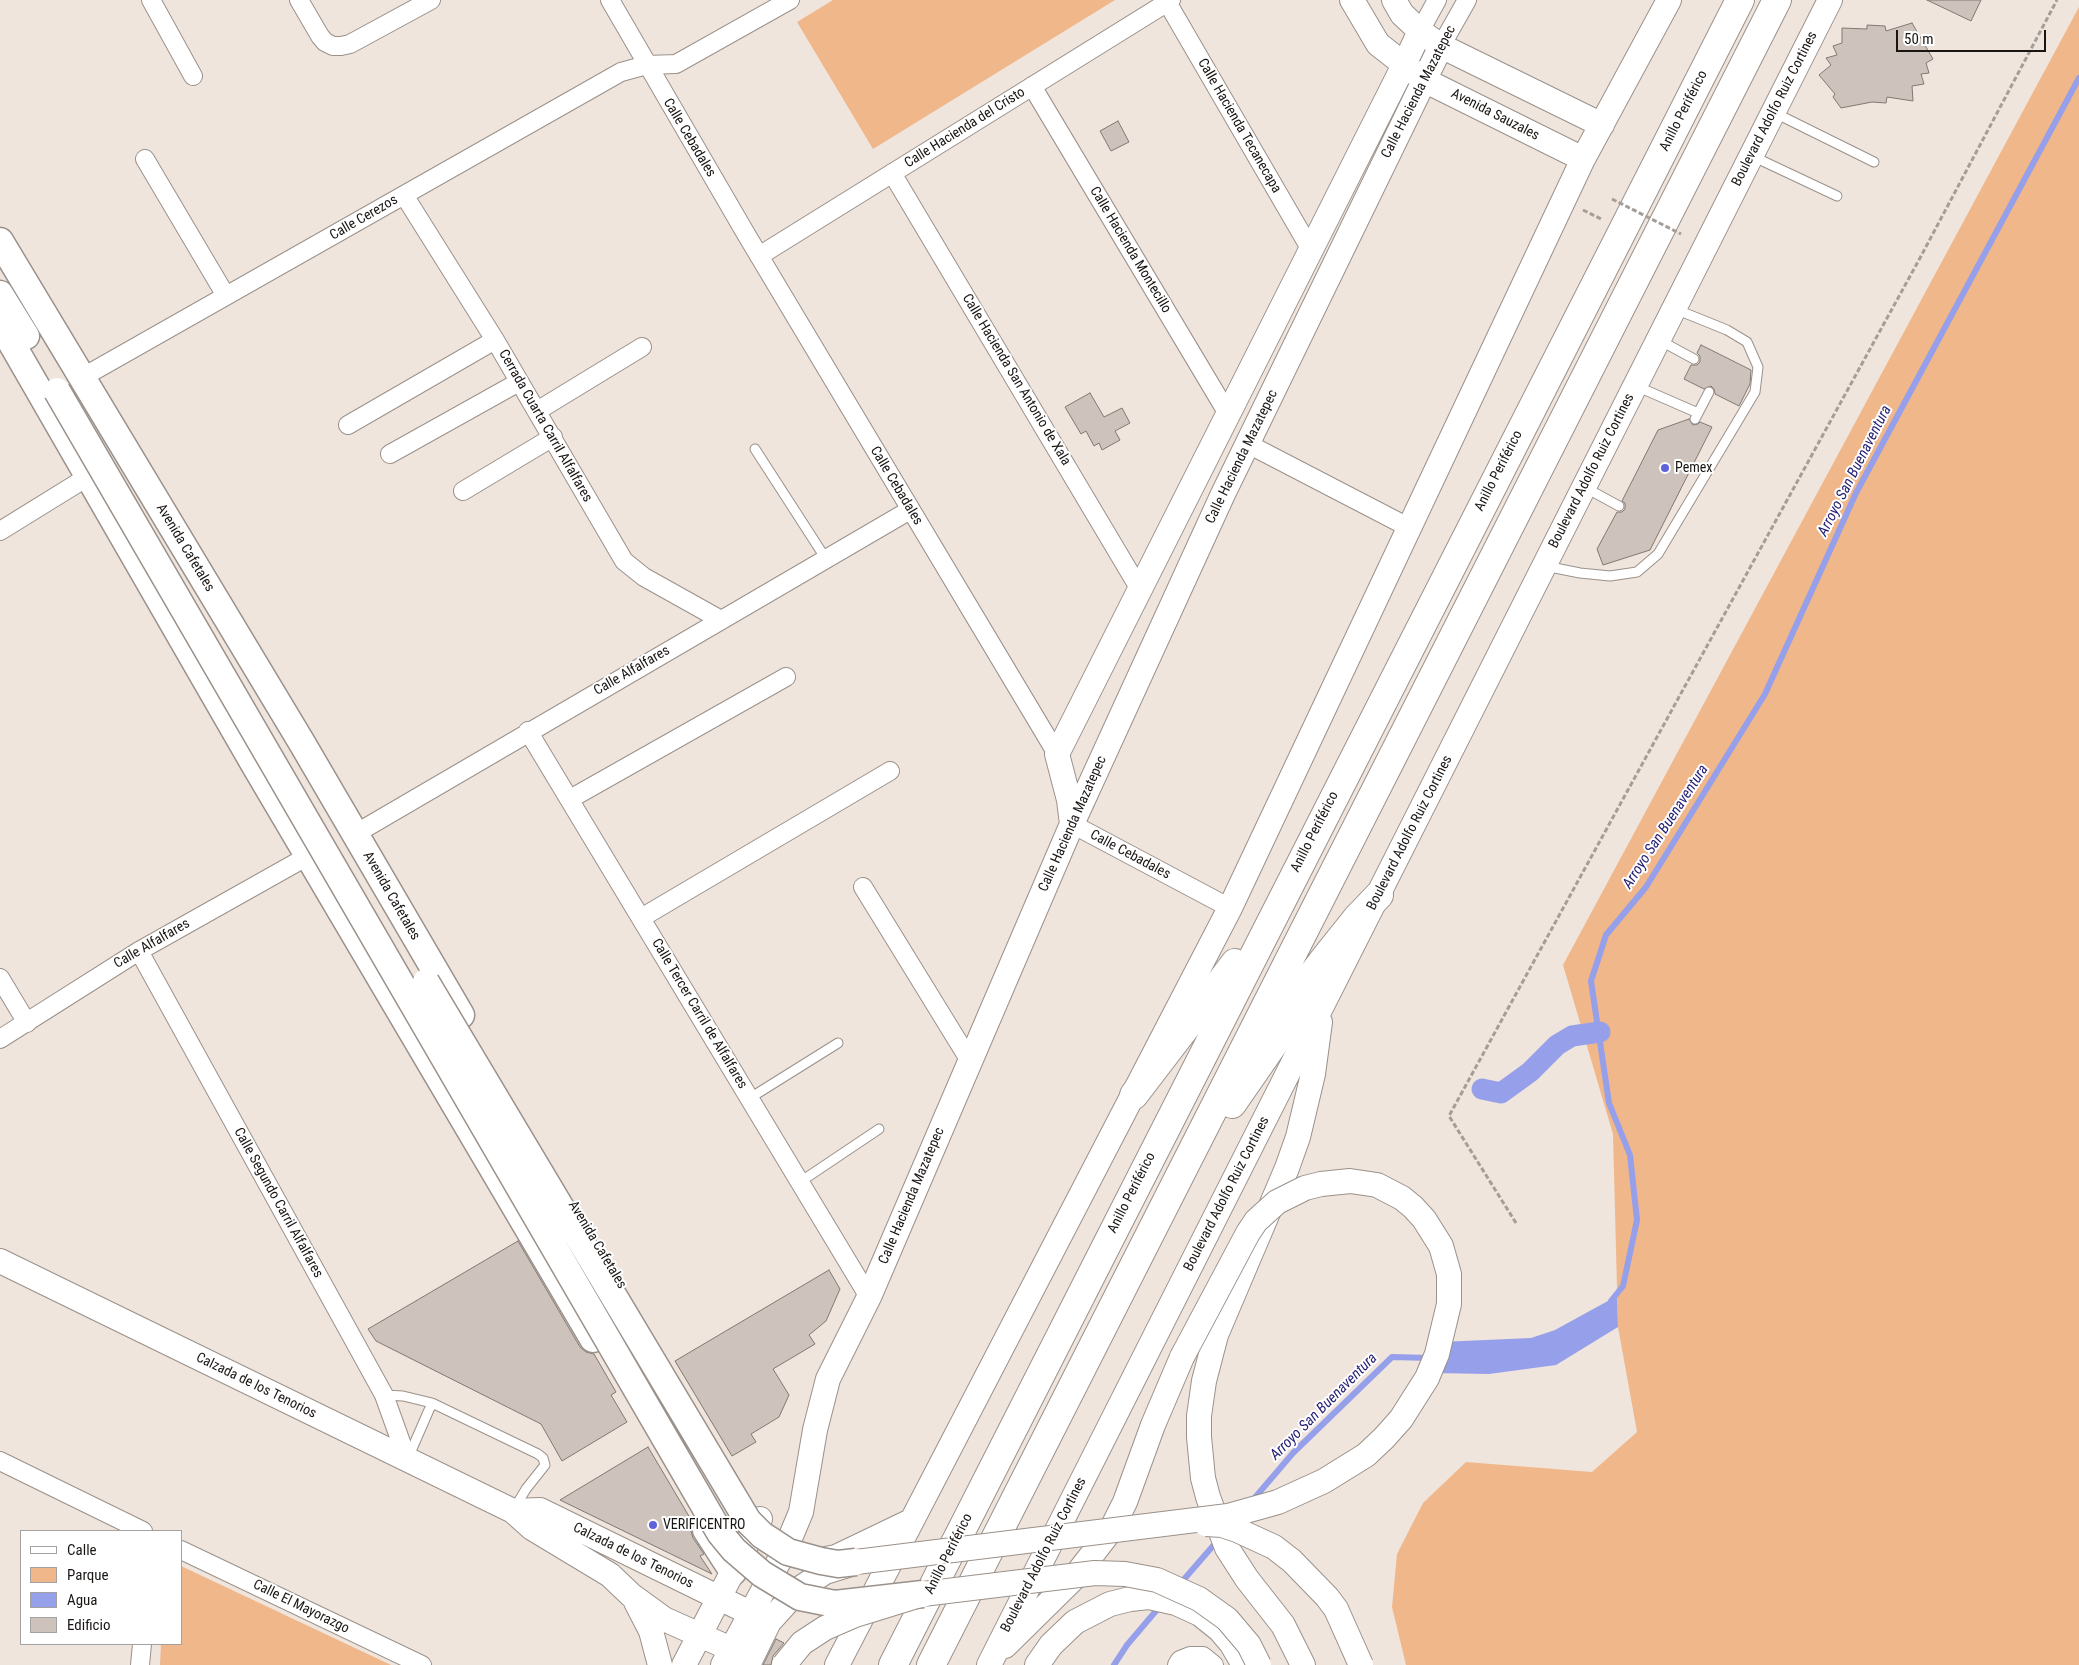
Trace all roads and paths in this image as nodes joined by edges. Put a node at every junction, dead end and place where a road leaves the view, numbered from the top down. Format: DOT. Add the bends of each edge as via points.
graph roads {
  1 [pos="151,0"];
  2 [pos="299,0"];
  3 [pos="431,0"];
  4 [pos="610,0"];
  5 [pos="790,0"];
  6 [pos="1394,0"];
  7 [pos="1437,0"];
  8 [pos="1467,0"];
  9 [pos="1669,0"];
  10 [pos="1740,0"];
  11 [pos="1777,0"];
  12 [pos="1830,0"];
  13 [pos="2057,0"];
  14 [pos="1169,1"];
  15 [pos="1354,1"];
  16 [pos="1420,31"];
  17 [pos="1441,46"];
  18 [pos="648,65"];
  19 [pos="1404,66"];
  20 [pos="193,76"];
  21 [pos="1424,80"];
  22 [pos="1032,86"];
  23 [pos="1774,112"];
  24 [pos="1602,125"];
  25 [pos="1752,156"];
  26 [pos="145,159"];
  27 [pos="1583,159"];
  28 [pos="1355,162"];
  29 [pos="1874,162"];
  30 [pos="892,173"];
  31 [pos="1379,174"];
  32 [pos="404,195"];
  33 [pos="1837,196"];
  34 [pos="1612,199"];
  35 [pos="1681,234"];
  36 [pos="0,241"];
  37 [pos="1311,250"];
  38 [pos="759,256"];
  39 [pos="0,294"];
  40 [pos="226,296"];
  41 [pos="1674,309"];
  42 [pos="0,323"];
  43 [pos="495,340"];
  44 [pos="1659,340"];
  45 [pos="642,347"];
  46 [pos="8,355"];
  47 [pos="1694,359"];
  48 [pos="83,377"];
  49 [pos="519,382"];
  50 [pos="1635,386"];
  51 [pos="1709,392"];
  52 [pos="537,411"];
  53 [pos="1228,414"];
  54 [pos="348,425"];
  55 [pos="553,437"];
  56 [pos="1248,444"];
  57 [pos="755,449"];
  58 [pos="390,454"];
  59 [pos="89,476"];
  60 [pos="1194,481"];
  61 [pos="1584,487"];
  62 [pos="463,491"];
  63 [pos="1223,494"];
  64 [pos="1619,506"];
  65 [pos="910,510"];
  66 [pos="1408,527"];
  67 [pos="0,531"];
  68 [pos="826,560"];
  69 [pos="1544,566"];
  70 [pos="1139,588"];
  71 [pos="721,620"];
  72 [pos="786,678"];
  73 [pos="528,731"];
  74 [pos="302,743"];
  75 [pos="1057,754"];
  76 [pos="254,764"];
  77 [pos="890,771"];
  78 [pos="570,799"];
  79 [pos="1072,824"];
  80 [pos="355,834"];
  81 [pos="308,856"];
  82 [pos="374,868"];
  83 [pos="863,887"];
  84 [pos="1379,895"];
  85 [pos="1230,908"];
  86 [pos="1275,910"];
  87 [pos="641,918"];
  88 [pos="139,951"];
  89 [pos="0,978"];
  90 [pos="1321,1010"];
  91 [pos="27,1023"];
  92 [pos="0,1038"];
  93 [pos="838,1043"];
  94 [pos="970,1061"];
  95 [pos="1134,1094"];
  96 [pos="750,1098"];
  97 [pos="879,1129"];
  98 [pos="1188,1160"];
  99 [pos="800,1182"];
  100 [pos="1516,1223"];
  101 [pos="0,1261"];
  102 [pos="869,1297"];
  103 [pos="384,1395"];
  104 [pos="432,1403"];
  105 [pos="407,1459"];
  106 [pos="0,1464"];
  107 [pos="730,1471"];
  108 [pos="681,1489"];
  109 [pos="513,1510"];
  110 [pos="760,1519"];
  111 [pos="911,1521"];
  112 [pos="1182,1521"];
  113 [pos="141,1530"];
  114 [pos="786,1548"];
  115 [pos="182,1550"];
  116 [pos="856,1562"];
  117 [pos="733,1572"];
  118 [pos="923,1594"];
  119 [pos="631,1595"];
  120 [pos="720,1598"];
  121 [pos="750,1614"];
  122 [pos="700,1636"];
  123 [pos="142,1645"];
  124 [pos="734,1660"];
  125 [pos="990,1662"];
  126 [pos="140,1665"];
  127 [pos="422,1665"];
  128 [pos="660,1665"];
  129 [pos="684,1665"];
  130 [pos="784,1665"];
  131 [pos="837,1665"];
  132 [pos="892,1665"];
  133 [pos="931,1665"];
  134 [pos="1037,1665"];
  135 [pos="1177,1665"];
  136 [pos="1214,1665"];
  137 [pos="1244,1665"];
  138 [pos="1259,1665"];
  139 [pos="1303,1665"];
  140 [pos="1361,1665"];
  1 -- 20 [label="street"];
  2 -- 3 [label="street" via="320,36 332,46 350,44"];
  4 -- 18 [label="street, Calle Cebadales"];
  5 -- 18 [label="street, Calle Cerezos" via="676,64"];
  6 -- 16 [label="main road" via="1402,14"];
  7 -- 16 [label="street, Calle Hacienda Mazatepec"];
  8 -- 17 [label="street, Calle Hacienda Mazatepec"];
  9 -- 24 [label="main road"];
  10 -- 86 [label="highway, Anillo Periférico"];
  11 -- 98 [label="highway"];
  12 -- 23 [label="main road, Boulevard Adolfo Ruiz Cortines"];
  13 -- 100 [label="path" via="1920,258 1449,1116"];
  14 -- 22 [label="street, Calle Hacienda del Cristo"];
  14 -- 37 [label="street, Calle Hacienda Tecanecapa"];
  15 -- 19 [label="main road, Avenida Sauzales" via="1378,44"];
  16 -- 17 [label="main road"];
  16 -- 19 [label="main road, Calle Hacienda Mazatepec"];
  17 -- 21 [label="main road, Calle Hacienda Mazatepec"];
  17 -- 24 [label="main road"];
  18 -- 32 [label="street, Calle Cerezos" via="621,72"];
  18 -- 38 [label="street, Calle Cebadales"];
  19 -- 21 [label="main road, Avenida Sauzales"];
  19 -- 28 [label="main road, Calle Hacienda Mazatepec"];
  21 -- 27 [label="main road, Avenida Sauzales"];
  21 -- 31 [label="main road, Calle Hacienda Mazatepec"];
  22 -- 30 [label="street, Calle Hacienda del Cristo"];
  22 -- 53 [label="street, Calle Hacienda Montecillo"];
  23 -- 25 [label="main road, Boulevard Adolfo Ruiz Cortines"];
  23 -- 29 [label="lane"];
  24 -- 27 [label="main road"];
  25 -- 33 [label="lane"];
  25 -- 41 [label="main road, Boulevard Adolfo Ruiz Cortines"];
  26 -- 40 [label="street"];
  27 -- 66 [label="main road"];
  28 -- 31 [label="main road"];
  28 -- 37 [label="main road, Calle Hacienda Mazatepec"];
  30 -- 38 [label="street, Calle Hacienda del Cristo"];
  30 -- 70 [label="street, Calle Hacienda San Antonio de Xala"];
  31 -- 56 [label="main road, Calle Hacienda Mazatepec"];
  32 -- 40 [label="street, Calle Cerezos"];
  32 -- 43 [label="street, Cerrada Cuarta Carril Alfalfares"];
  34 -- 35 [label="path, bridge"];
  36 -- 48 [label="main road, Avenida Cafetales"];
  37 -- 53 [label="main road, Calle Hacienda Mazatepec"];
  38 -- 65 [label="street, Calle Cebadales"];
  39 -- 118 [label="main road, bridge" via="720,1533 762,1574 800,1597 835,1604"];
  40 -- 48 [label="street, Calle Cerezos"];
  41 -- 44 [label="main road, Boulevard Adolfo Ruiz Cortines"];
  41 -- 69 [label="lane" via="1727,330 1747,342 1758,367 1755,392 1658,554 1637,572 1610,576"];
  42 -- 46 [label="main road"];
  43 -- 49 [label="street, Cerrada Cuarta Carril Alfalfares"];
  43 -- 54 [label="street"];
  44 -- 47 [label="lane"];
  44 -- 50 [label="main road, Boulevard Adolfo Ruiz Cortines"];
  45 -- 52 [label="street"];
  46 -- 59 [label="main road"];
  48 -- 74 [label="main road, Avenida Cafetales"];
  49 -- 52 [label="street, Cerrada Cuarta Carril Alfalfares"];
  49 -- 58 [label="street"];
  50 -- 51 [label="lane" via="1696,416"];
  50 -- 61 [label="main road, Boulevard Adolfo Ruiz Cortines"];
  52 -- 55 [label="street, Cerrada Cuarta Carril Alfalfares"];
  53 -- 60 [label="main road, Calle Hacienda Mazatepec"];
  55 -- 62 [label="street"];
  55 -- 71 [label="street, Cerrada Cuarta Carril Alfalfares" via="624,561 644,577"];
  56 -- 63 [label="main road, Calle Hacienda Mazatepec"];
  56 -- 66 [label="street"];
  57 -- 68 [label="lane"];
  59 -- 67 [label="street"];
  59 -- 76 [label="main road"];
  60 -- 63 [label="main road"];
  60 -- 70 [label="main road, Calle Hacienda Mazatepec"];
  61 -- 64 [label="lane"];
  61 -- 69 [label="main road, Boulevard Adolfo Ruiz Cortines"];
  63 -- 79 [label="main road, Calle Hacienda Mazatepec"];
  65 -- 68 [label="street, Calle Alfalfares"];
  65 -- 75 [label="street, Calle Cebadales"];
  66 -- 85 [label="main road"];
  68 -- 71 [label="street, Calle Alfalfares"];
  69 -- 84 [label="main road, Boulevard Adolfo Ruiz Cortines"];
  70 -- 75 [label="main road, Calle Hacienda Mazatepec"];
  71 -- 73 [label="street, Calle Alfalfares"];
  72 -- 78 [label="street"];
  73 -- 78 [label="street, Calle Tercer Carril de Alfalfares"];
  73 -- 80 [label="street, Calle Alfalfares"];
  74 -- 76 [label="main road" via="306,756 294,774 278,776"];
  74 -- 80 [label="main road, Avenida Cafetales"];
  75 -- 79 [label="main road, Calle Cebadales"];
  76 -- 81 [label="main road"];
  77 -- 87 [label="street"];
  78 -- 87 [label="street, Calle Tercer Carril de Alfalfares"];
  79 -- 85 [label="street, Calle Cebadales"];
  79 -- 94 [label="main road, Calle Hacienda Mazatepec"];
  80 -- 82 [label="main road, Avenida Cafetales"];
  81 -- 88 [label="street, Calle Alfalfares"];
  81 -- 108 [label="main road"];
  82 -- 107 [label="main road, Avenida Cafetales"];
  82 -- 116 [label="main road, bridge" via="377,881 407,936 426,982 738,1507 762,1535 788,1552 838,1564"];
  83 -- 94 [label="street"];
  84 -- 90 [label="main road, Boulevard Adolfo Ruiz Cortines"];
  84 -- 98 [label="highway" via="1324,958 1263,1060"];
  85 -- 95 [label="main road"];
  86 -- 95 [label="highway"];
  86 -- 132 [label="highway, Anillo Periférico"];
  87 -- 96 [label="street, Calle Tercer Carril de Alfalfares"];
  88 -- 91 [label="street, Calle Alfalfares"];
  88 -- 103 [label="street, Calle Segundo Carril Alfalfares"];
  89 -- 91 [label="street"];
  90 -- 125 [label="main road, Boulevard Adolfo Ruiz Cortines"];
  90 -- 139 [label="main road, bridge" via="1313,1074 1298,1137 1216,1335 1199,1416 1203,1478 1224,1540 1247,1580 1283,1625"];
  91 -- 92 [label="street, Calle Alfalfares"];
  93 -- 96 [label="lane"];
  94 -- 102 [label="main road, Calle Hacienda Mazatepec"];
  95 -- 111 [label="main road"];
  96 -- 99 [label="street, Calle Tercer Carril de Alfalfares"];
  97 -- 99 [label="lane"];
  98 -- 133 [label="highway"];
  99 -- 102 [label="street, Calle Tercer Carril de Alfalfares"];
  101 -- 105 [label="main road, Calzada de los Tenorios"];
  102 -- 114 [label="main road, Calle Hacienda Mazatepec" via="828,1379 800,1512"];
  103 -- 104 [label="lane"];
  103 -- 105 [label="street, Calle Segundo Carril Alfalfares"];
  104 -- 105 [label="lane"];
  104 -- 109 [label="lane" via="543,1458 545,1465"];
  105 -- 109 [label="main road, Calzada de los Tenorios"];
  106 -- 113 [label="street"];
  107 -- 108 [label="main road" via="728,1485 706,1498 695,1497"];
  107 -- 110 [label="main road, Avenida Cafetales"];
  108 -- 117 [label="main road"];
  109 -- 119 [label="main road, Calzada de los Tenorios" via="532,1528 604,1571"];
  109 -- 120 [label="main road, Calzada de los Tenorios" via="540,1510"];
  110 -- 114 [label="main road, Avenida Cafetales"];
  110 -- 117 [label="main road"];
  111 -- 114 [label="main road" via="828,1559"];
  111 -- 131 [label="main road"];
  112 -- 116 [label="main road, bridge"];
  112 -- 125 [label="main road, bridge" via="1228,1516 1293,1496 1346,1469 1384,1438 1401,1419 1434,1362 1442,1338 1450,1289 1441,1246 1424,1218 1402,1198 1364,1182 1321,1184 1278,1202 1256,1221 1182,1357 1111,1530 1073,1580"];
  112 -- 140 [label="main road, bridge" via="1238,1530 1292,1561 1336,1609"];
  114 -- 117 [label="main road" via="759,1565"];
  114 -- 121 [label="main road, Calle Hacienda Mazatepec"];
  115 -- 127 [label="street, Calle El Mayorazgo"];
  116 -- 124 [label="main road, bridge" via="825,1572 799,1589"];
  117 -- 120 [label="main road"];
  118 -- 130 [label="main road, bridge" via="825,1628 802,1642"];
  118 -- 138 [label="main road, bridge" via="1095,1573 1157,1580 1199,1599 1227,1619 1249,1645"];
  119 -- 122 [label="main road, Calzada de los Tenorios" via="664,1619"];
  119 -- 128 [label="main road" via="651,1631"];
  120 -- 121 [label="main road, Calzada de los Tenorios"];
  120 -- 122 [label="main road"];
  121 -- 124 [label="main road, Calle Hacienda Mazatepec"];
  122 -- 124 [label="main road, Calzada de los Tenorios"];
  122 -- 129 [label="main road"];
  123 -- 126 [label="street"];
  134 -- 137 [label="main road" via="1051,1645 1075,1622 1110,1604 1149,1597 1176,1603 1198,1613 1220,1630"];
  135 -- 136 [label="street" via="1190,1656 1203,1656"];
}
